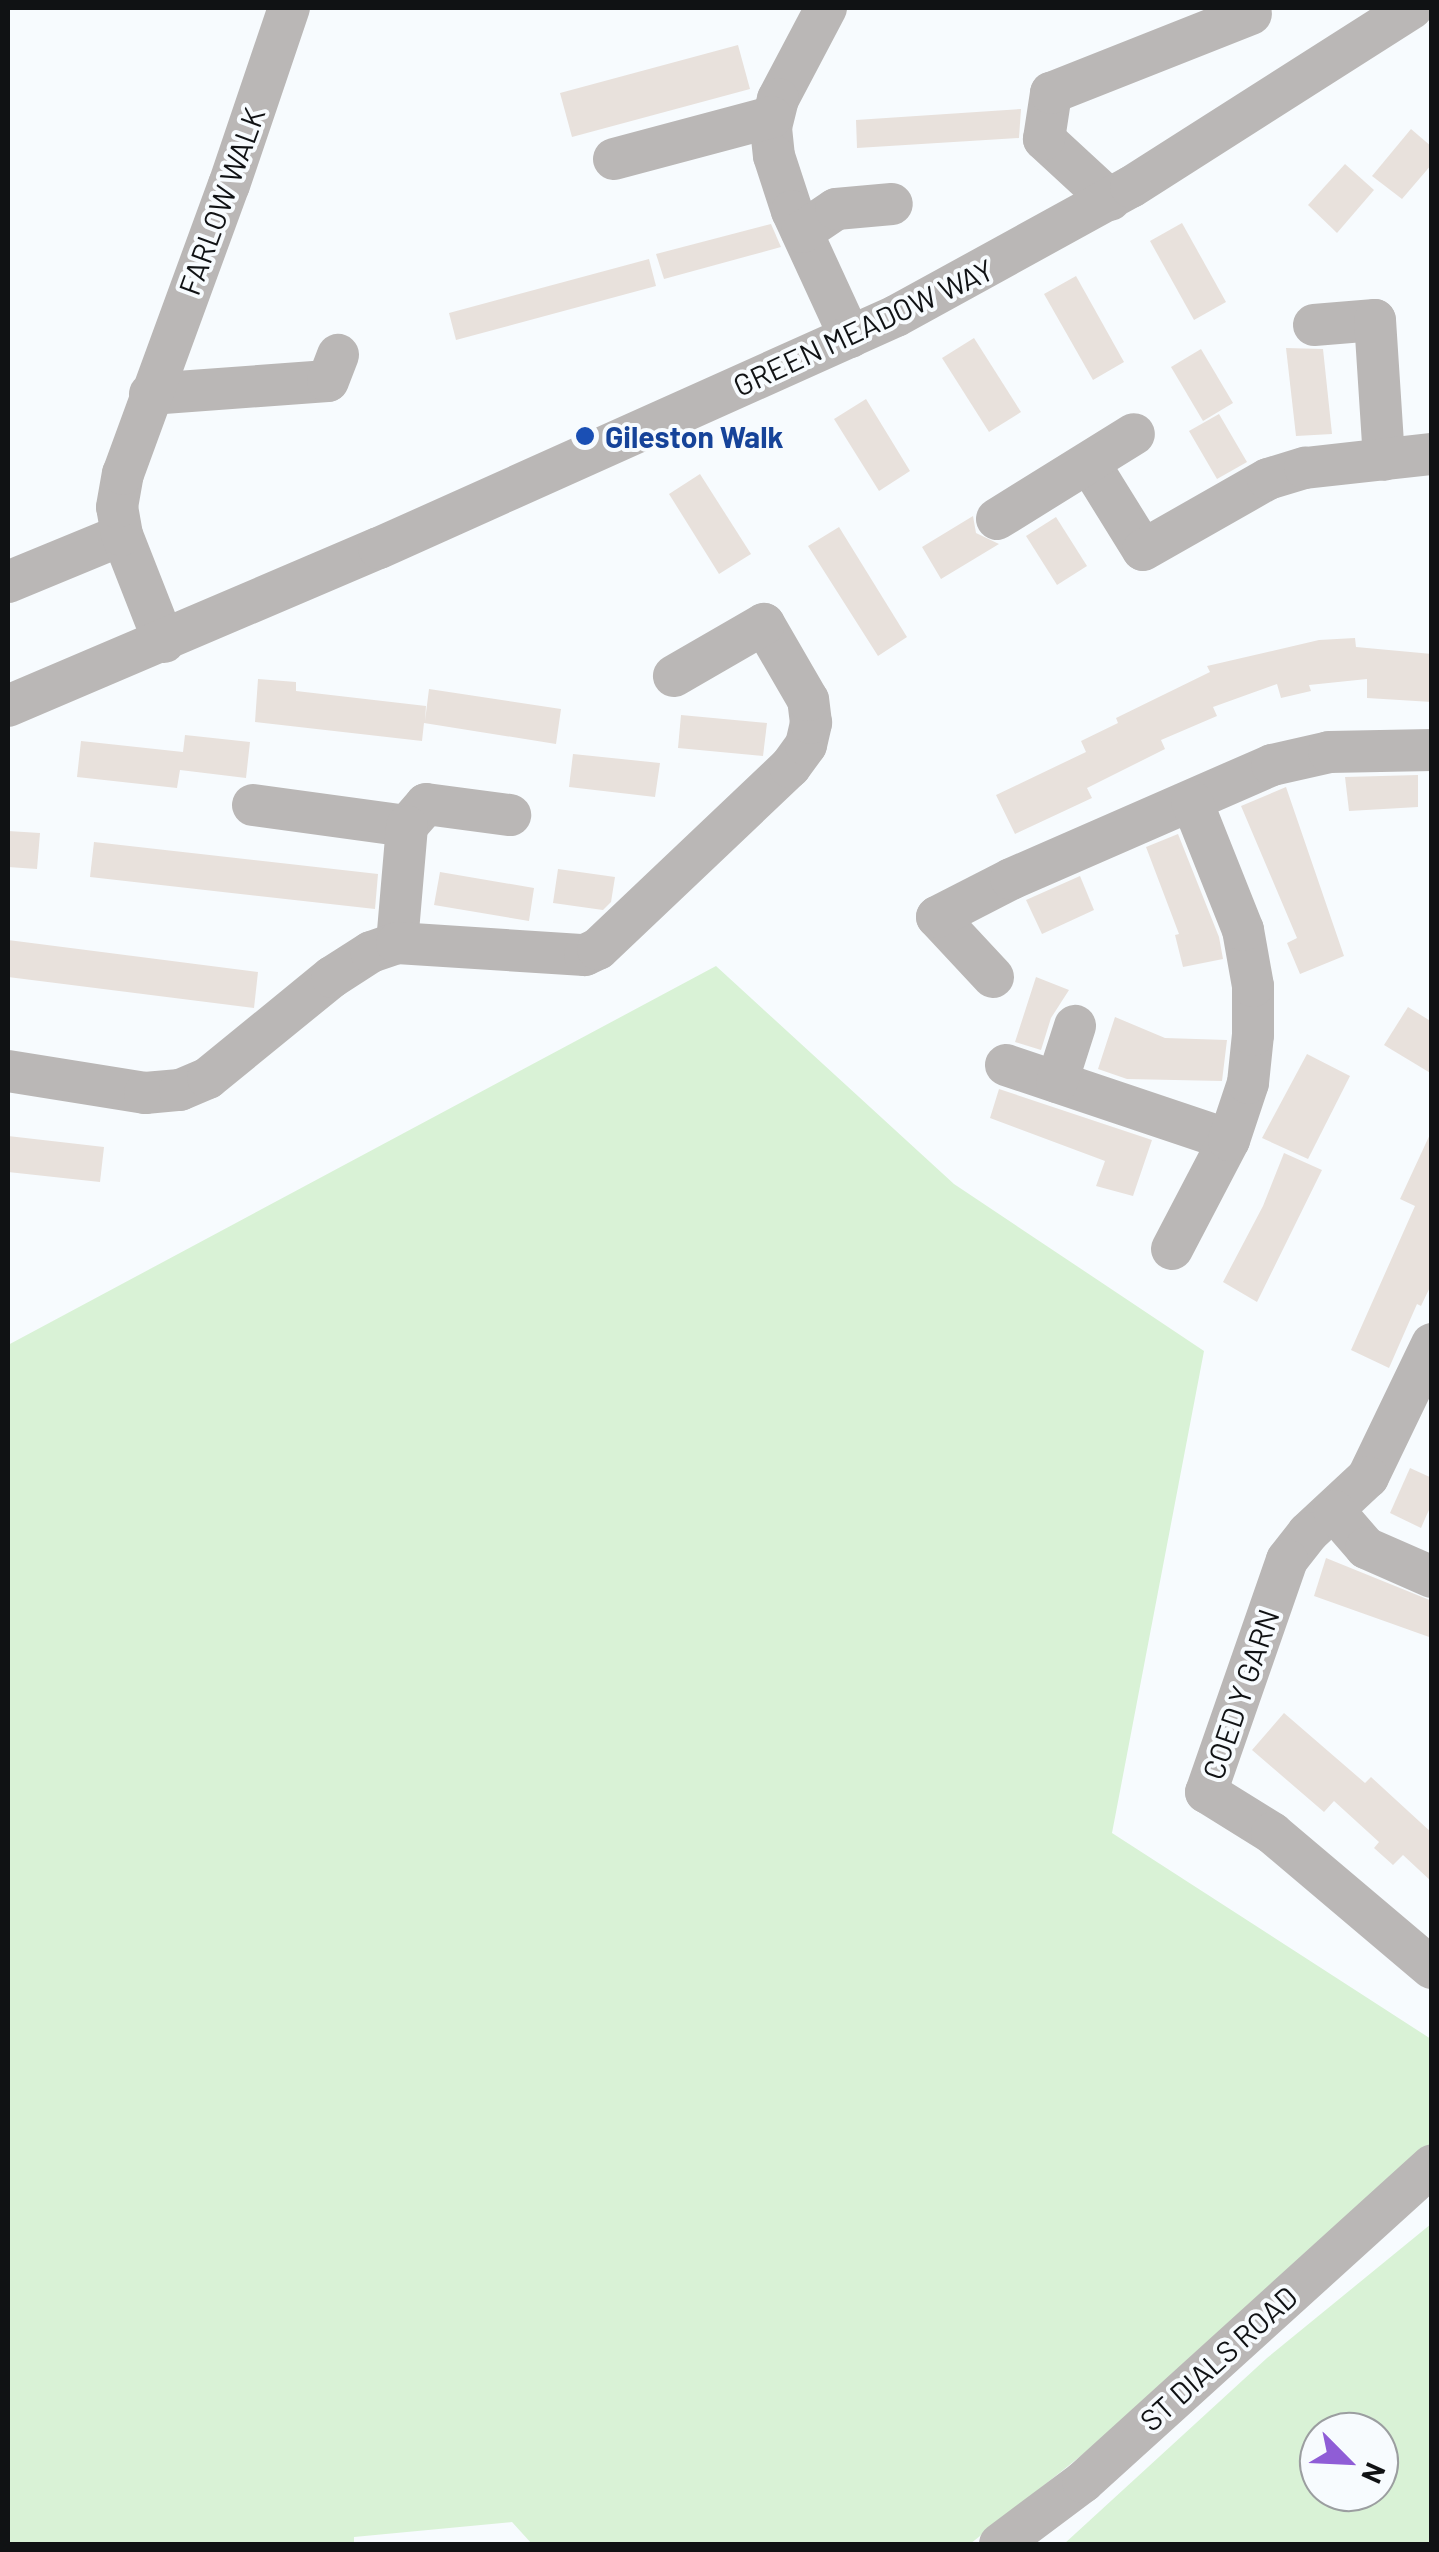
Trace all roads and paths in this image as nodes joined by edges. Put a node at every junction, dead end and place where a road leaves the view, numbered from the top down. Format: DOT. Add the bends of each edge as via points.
graph roads {
  1 [pos="289,8"];
  2 [pos="826,8"];
  3 [pos="1412,8"];
  4 [pos="1251,14"];
  5 [pos="772,117"];
  6 [pos="614,159"];
  7 [pos="1110,200"];
  8 [pos="892,204"];
  9 [pos="802,232"];
  10 [pos="1314,325"];
  11 [pos="850,336"];
  12 [pos="338,355"];
  13 [pos="150,394"];
  14 [pos="1134,434"];
  15 [pos="1432,454"];
  16 [pos="1384,460"];
  17 [pos="1089,462"];
  18 [pos="996,519"];
  19 [pos="122,535"];
  20 [pos="8,582"];
  21 [pos="164,642"];
  22 [pos="674,676"];
  23 [pos="8,706"];
  24 [pos="1432,750"];
  25 [pos="1192,802"];
  26 [pos="252,806"];
  27 [pos="510,815"];
  28 [pos="407,826"];
  29 [pos="397,942"];
  30 [pos="993,977"];
  31 [pos="1076,1026"];
  32 [pos="1006,1065"];
  33 [pos="8,1070"];
  34 [pos="1056,1082"];
  35 [pos="1229,1140"];
  36 [pos="1172,1250"];
  37 [pos="1432,1344"];
  38 [pos="1334,1511"];
  39 [pos="1432,1577"];
  40 [pos="1432,1968"];
  41 [pos="1432,2166"];
  42 [pos="1000,2544"];
  1 -- 13 [label="street, FARLOW WALK"];
  2 -- 5 [label="street"];
  3 -- 7 [label="street, GREEN MEADOW WAY"];
  4 -- 7 [label="street" via="1051,93 1044,139"];
  5 -- 6 [label="street"];
  5 -- 9 [label="street" via="774,156"];
  7 -- 11 [label="street, GREEN MEADOW WAY"];
  8 -- 9 [label="street" via="836,208"];
  9 -- 11 [label="street"];
  10 -- 16 [label="street" via="1375,320"];
  11 -- 21 [label="street, GREEN MEADOW WAY"];
  12 -- 13 [label="street" via="328,381"];
  13 -- 19 [label="street, FARLOW WALK" via="122,474"];
  14 -- 17 [label="street"];
  15 -- 16 [label="street"];
  16 -- 17 [label="street" via="1268,479 1142,550"];
  17 -- 18 [label="street"];
  19 -- 20 [label="street"];
  19 -- 21 [label="street, FARLOW WALK"];
  21 -- 23 [label="street, GREEN MEADOW WAY"];
  22 -- 29 [label="street" via="764,624 808,700 806,745 598,949 585,954"];
  24 -- 25 [label="street" via="1329,752 1272,765"];
  25 -- 30 [label="street" via="936,918"];
  25 -- 35 [label="street" via="1244,930 1253,986 1248,1082"];
  26 -- 28 [label="street"];
  27 -- 28 [label="street" via="426,804"];
  28 -- 29 [label="street"];
  29 -- 33 [label="street" via="332,978 208,1078 180,1090 145,1094"];
  31 -- 34 [label="street"];
  32 -- 34 [label="street"];
  34 -- 35 [label="street"];
  35 -- 36 [label="street"];
  37 -- 38 [label="street, COED Y GARN" via="1368,1477"];
  38 -- 39 [label="street" via="1366,1548"];
  38 -- 40 [label="street, COED Y GARN" via="1287,1560 1206,1792 1272,1833"];
  41 -- 42 [label="street, ST DIALS ROAD" via="1083,2482"];
}
